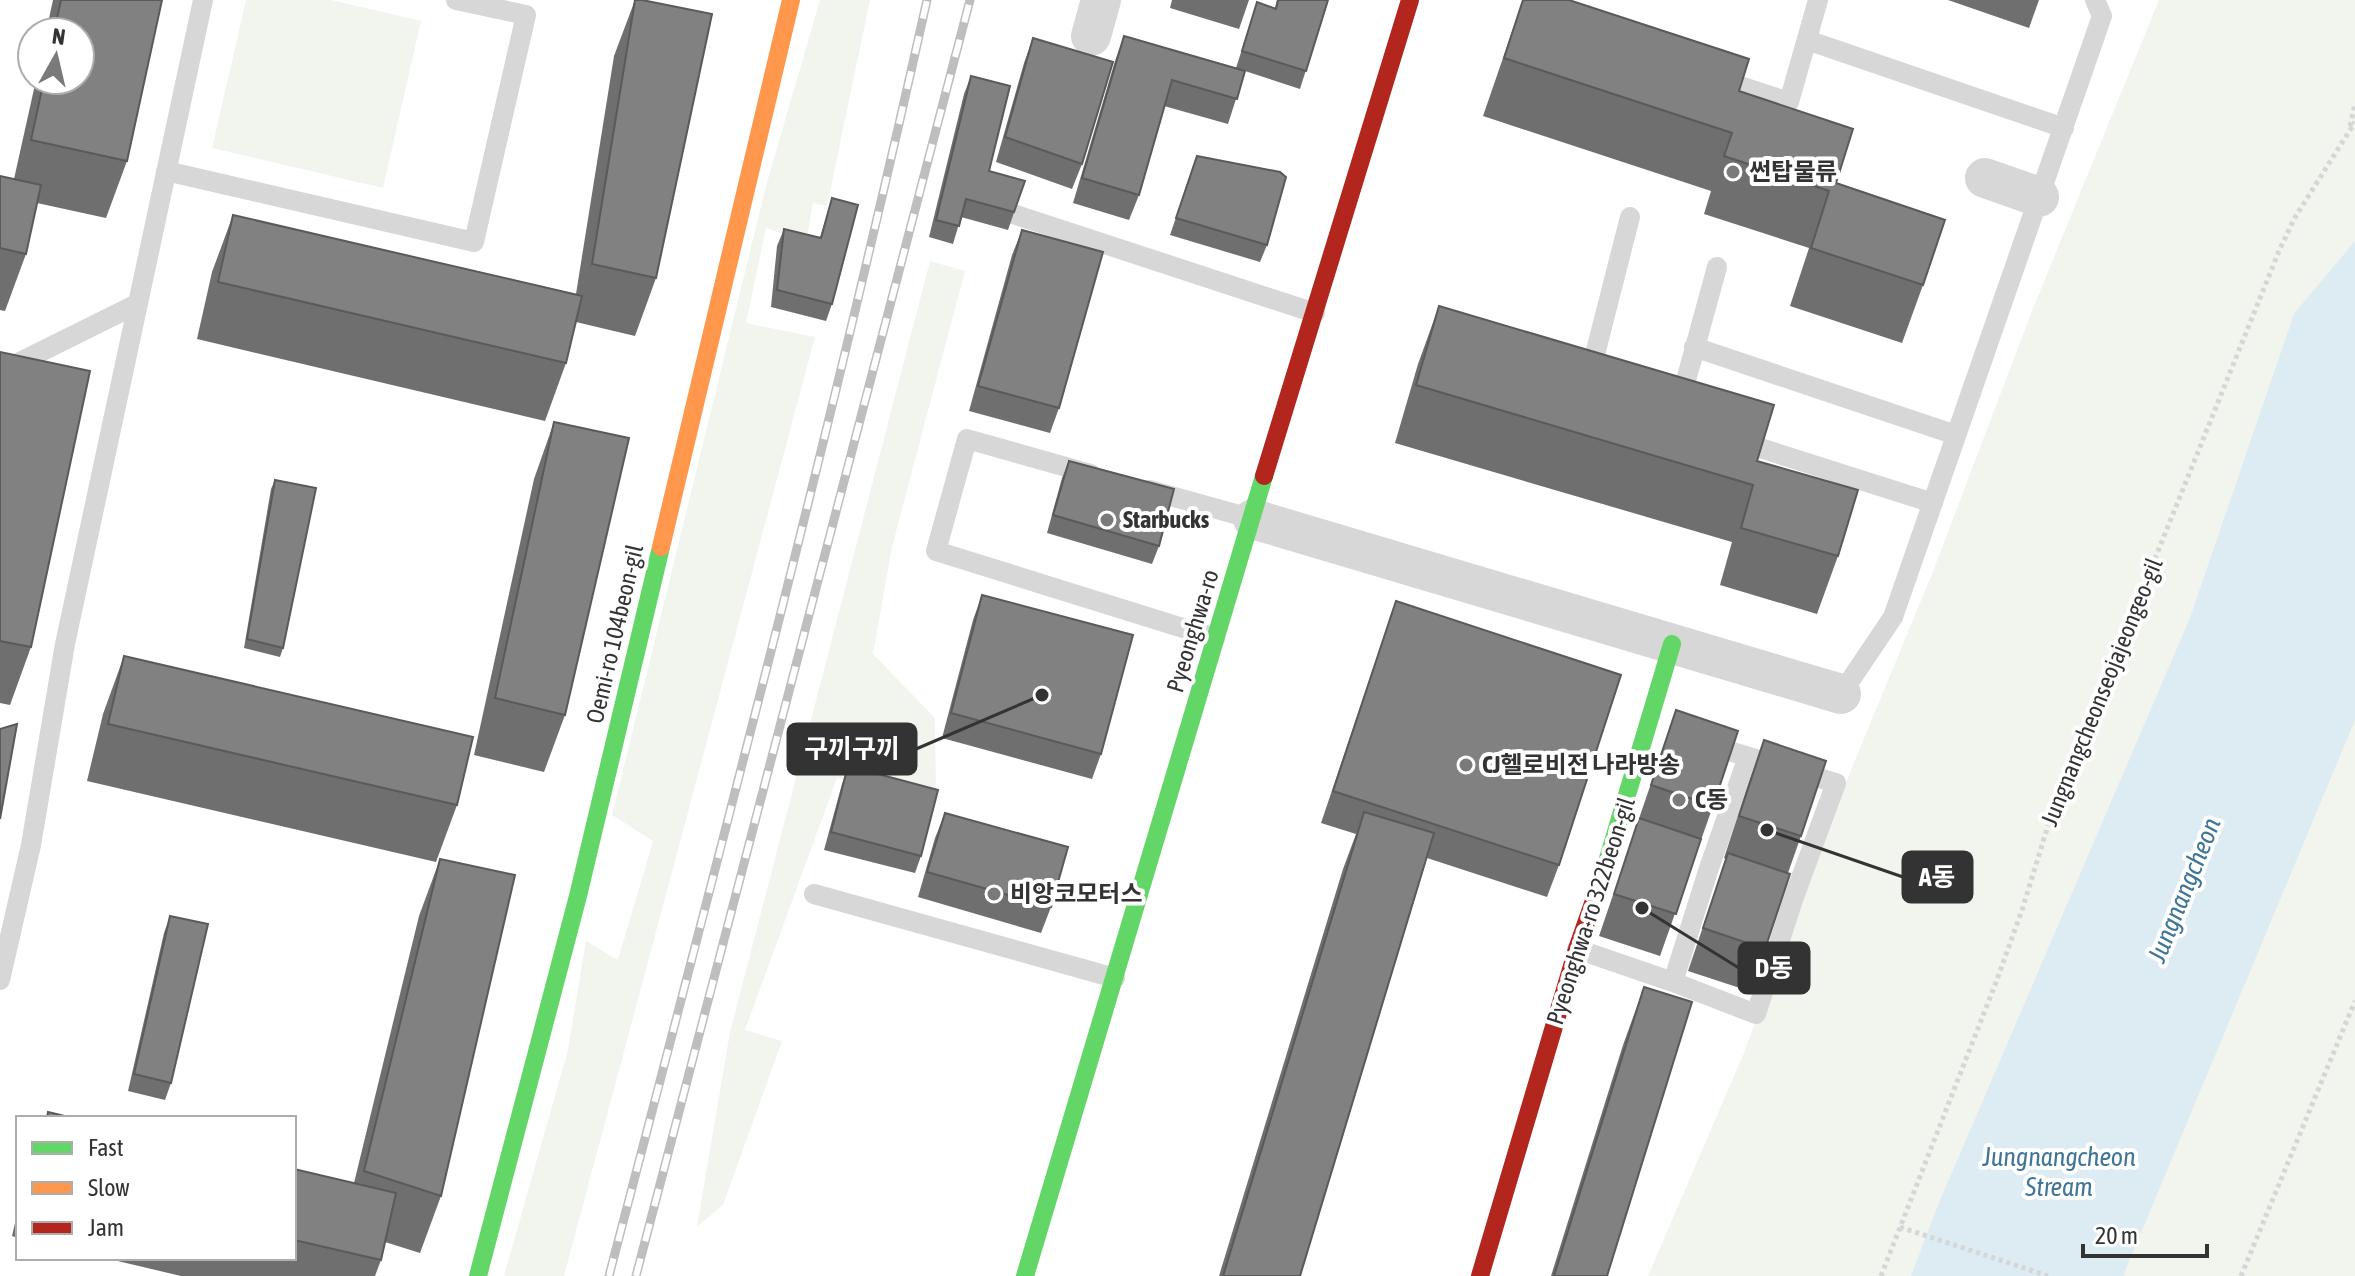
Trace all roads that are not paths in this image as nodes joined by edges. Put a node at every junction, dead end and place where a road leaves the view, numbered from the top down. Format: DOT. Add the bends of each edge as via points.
graph roads {
  1 [pos="203,0"];
  2 [pos="456,0"];
  3 [pos="791,0"];
  4 [pos="1410,0"];
  5 [pos="1818,0"];
  6 [pos="2095,0"];
  7 [pos="1807,40"];
  8 [pos="1690,70"];
  9 [pos="2064,128"];
  10 [pos="166,171"];
  11 [pos="1985,178"];
  12 [pos="2039,197"];
  13 [pos="1013,214"];
  14 [pos="1630,217"];
  15 [pos="1717,267"];
  16 [pos="137,304"];
  17 [pos="1315,313"];
  18 [pos="1694,347"];
  19 [pos="0,372"];
  20 [pos="1586,394"];
  21 [pos="1675,422"];
  22 [pos="1956,435"];
  23 [pos="1720,436"];
  24 [pos="1933,503"];
  25 [pos="1253,519"];
  26 [pos="1215,638"];
  27 [pos="1672,644"];
  28 [pos="1841,694"];
  29 [pos="1691,739"];
  30 [pos="1748,757"];
  31 [pos="814,894"];
  32 [pos="1577,949"];
  33 [pos="1115,978"];
  34 [pos="0,980"];
  35 [pos="1673,982"];
  36 [pos="478,1276"];
  37 [pos="1025,1276"];
  38 [pos="1480,1276"];
  1 -- 10 [label="lane"];
  2 -- 10 [label="lane" via="526,15 474,242"];
  3 -- 36 [label="street, Oemi-ro 104beon-gil" via="578,896"];
  4 -- 17 [label="street, Pyeonghwa-ro"];
  5 -- 7 [label="lane"];
  6 -- 9 [label="lane" via="2102,16"];
  7 -- 8 [label="lane" via="1789,102"];
  7 -- 9 [label="lane"];
  9 -- 12 [label="lane"];
  10 -- 16 [label="lane"];
  11 -- 12 [label="street"];
  12 -- 22 [label="lane"];
  13 -- 17 [label="lane"];
  14 -- 20 [label="lane"];
  15 -- 18 [label="lane"];
  16 -- 19 [label="lane"];
  16 -- 34 [label="lane"];
  17 -- 25 [label="street, Pyeonghwa-ro"];
  18 -- 21 [label="lane"];
  18 -- 22 [label="lane"];
  22 -- 24 [label="lane"];
  23 -- 24 [label="lane"];
  24 -- 28 [label="lane" via="1890,624"];
  25 -- 26 [label="street, Pyeonghwa-ro"];
  25 -- 26 [label="lane" via="967,439 936,551"];
  25 -- 27 [label="street"];
  26 -- 33 [label="street, Pyeonghwa-ro"];
  27 -- 28 [label="street"];
  27 -- 32 [label="street, Pyeonghwa-ro 322beon-gil" via="1656,728 1623,839"];
  29 -- 30 [label="lane"];
  30 -- 35 [label="lane"];
  30 -- 35 [label="lane" via="1836,783 1786,895 1756,1014"];
  31 -- 33 [label="lane"];
  32 -- 35 [label="lane"];
  32 -- 38 [label="street, Pyeonghwa-ro 322beon-gil"];
  33 -- 37 [label="street, Pyeonghwa-ro"];
}
